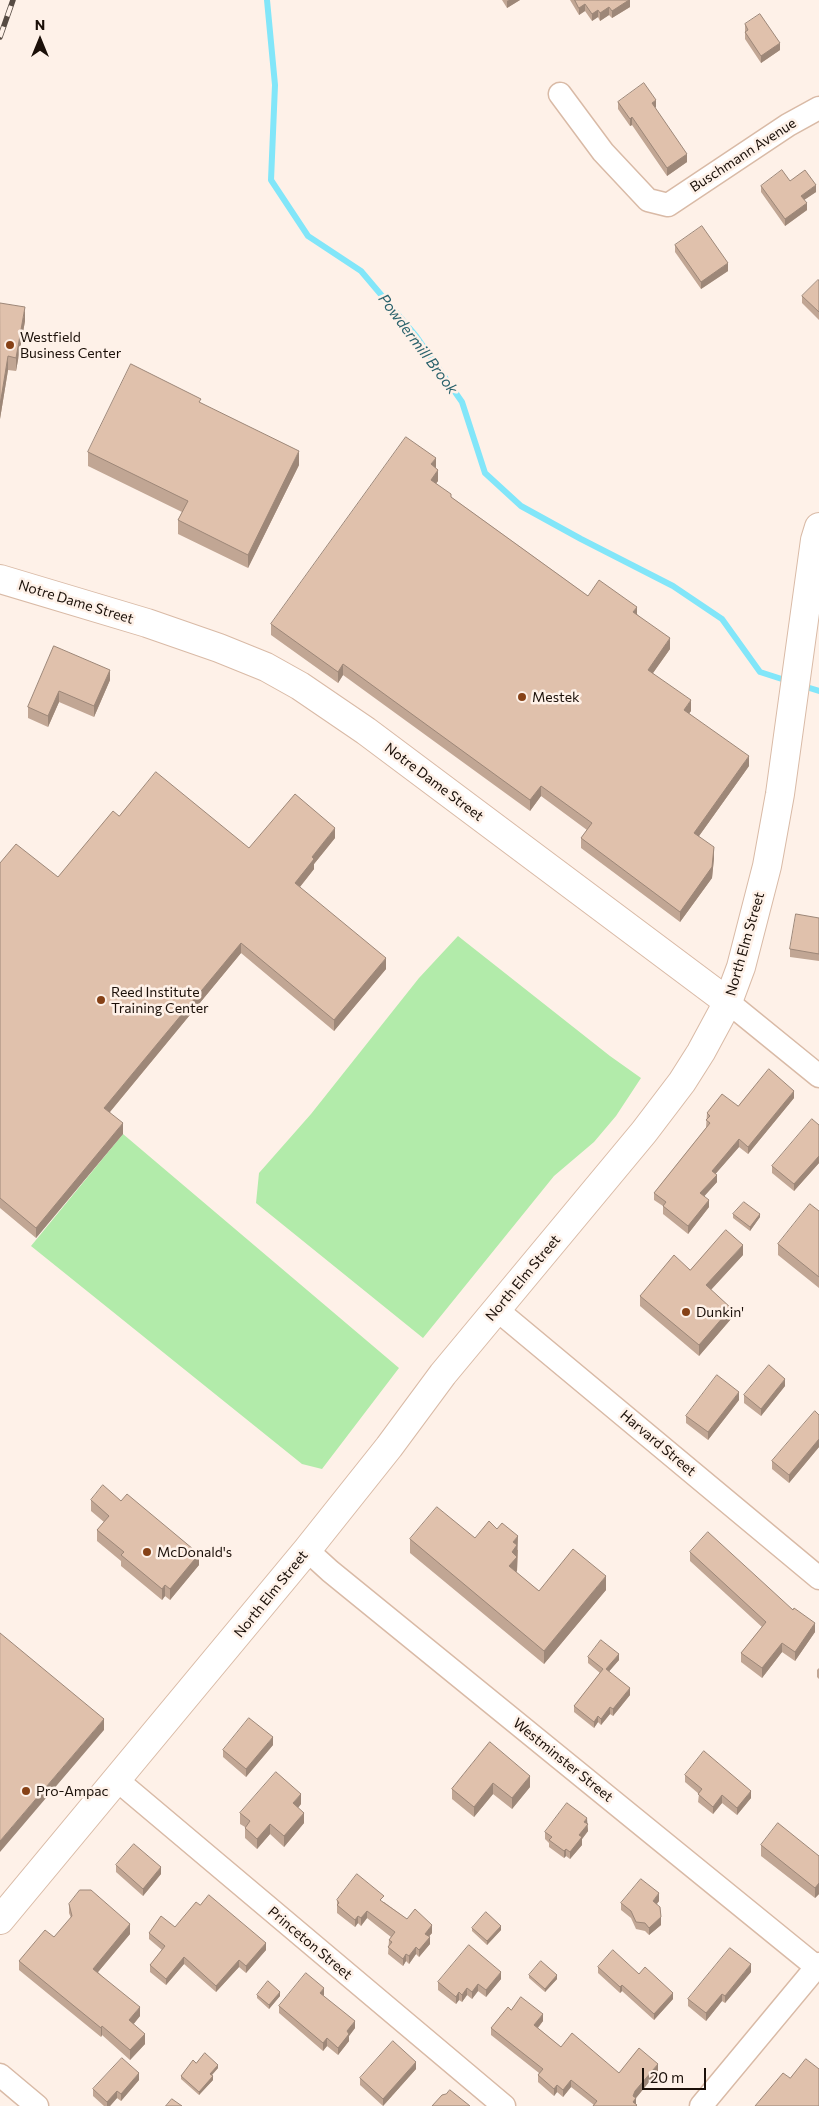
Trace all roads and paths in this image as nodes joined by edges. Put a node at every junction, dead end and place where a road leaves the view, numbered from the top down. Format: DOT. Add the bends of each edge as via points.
graph roads {
  1 [pos="560,94"];
  2 [pos="819,108"];
  3 [pos="819,527"];
  4 [pos="0,579"];
  5 [pos="728,1002"];
  6 [pos="819,1076"];
  7 [pos="496,1309"];
  8 [pos="307,1550"];
  9 [pos="819,1578"];
  10 [pos="117,1780"];
  11 [pos="0,1920"];
  12 [pos="818,1967"];
  13 [pos="0,2075"];
  14 [pos="37,2106"];
  15 [pos="504,2106"];
  16 [pos="702,2106"];
  1 -- 2 [label="street, Buschmann Avenue" via="603,152 648,200 668,205"];
  3 -- 5 [label="main road, North Elm Street" via="767,866 750,936"];
  4 -- 5 [label="main road, Notre Dame Street" via="196,640 243,657 283,677 358,725"];
  5 -- 6 [label="street, Notre Dame Street"];
  5 -- 7 [label="main road, North Elm Street" via="682,1082"];
  7 -- 8 [label="main road, North Elm Street"];
  7 -- 9 [label="street, Harvard Street"];
  8 -- 10 [label="main road, North Elm Street"];
  8 -- 12 [label="street, Westminster Street"];
  10 -- 11 [label="main road, North Elm Street"];
  10 -- 15 [label="street, Princeton Street"];
  12 -- 16 [label="street"];
  13 -- 14 [label="street"];
}
